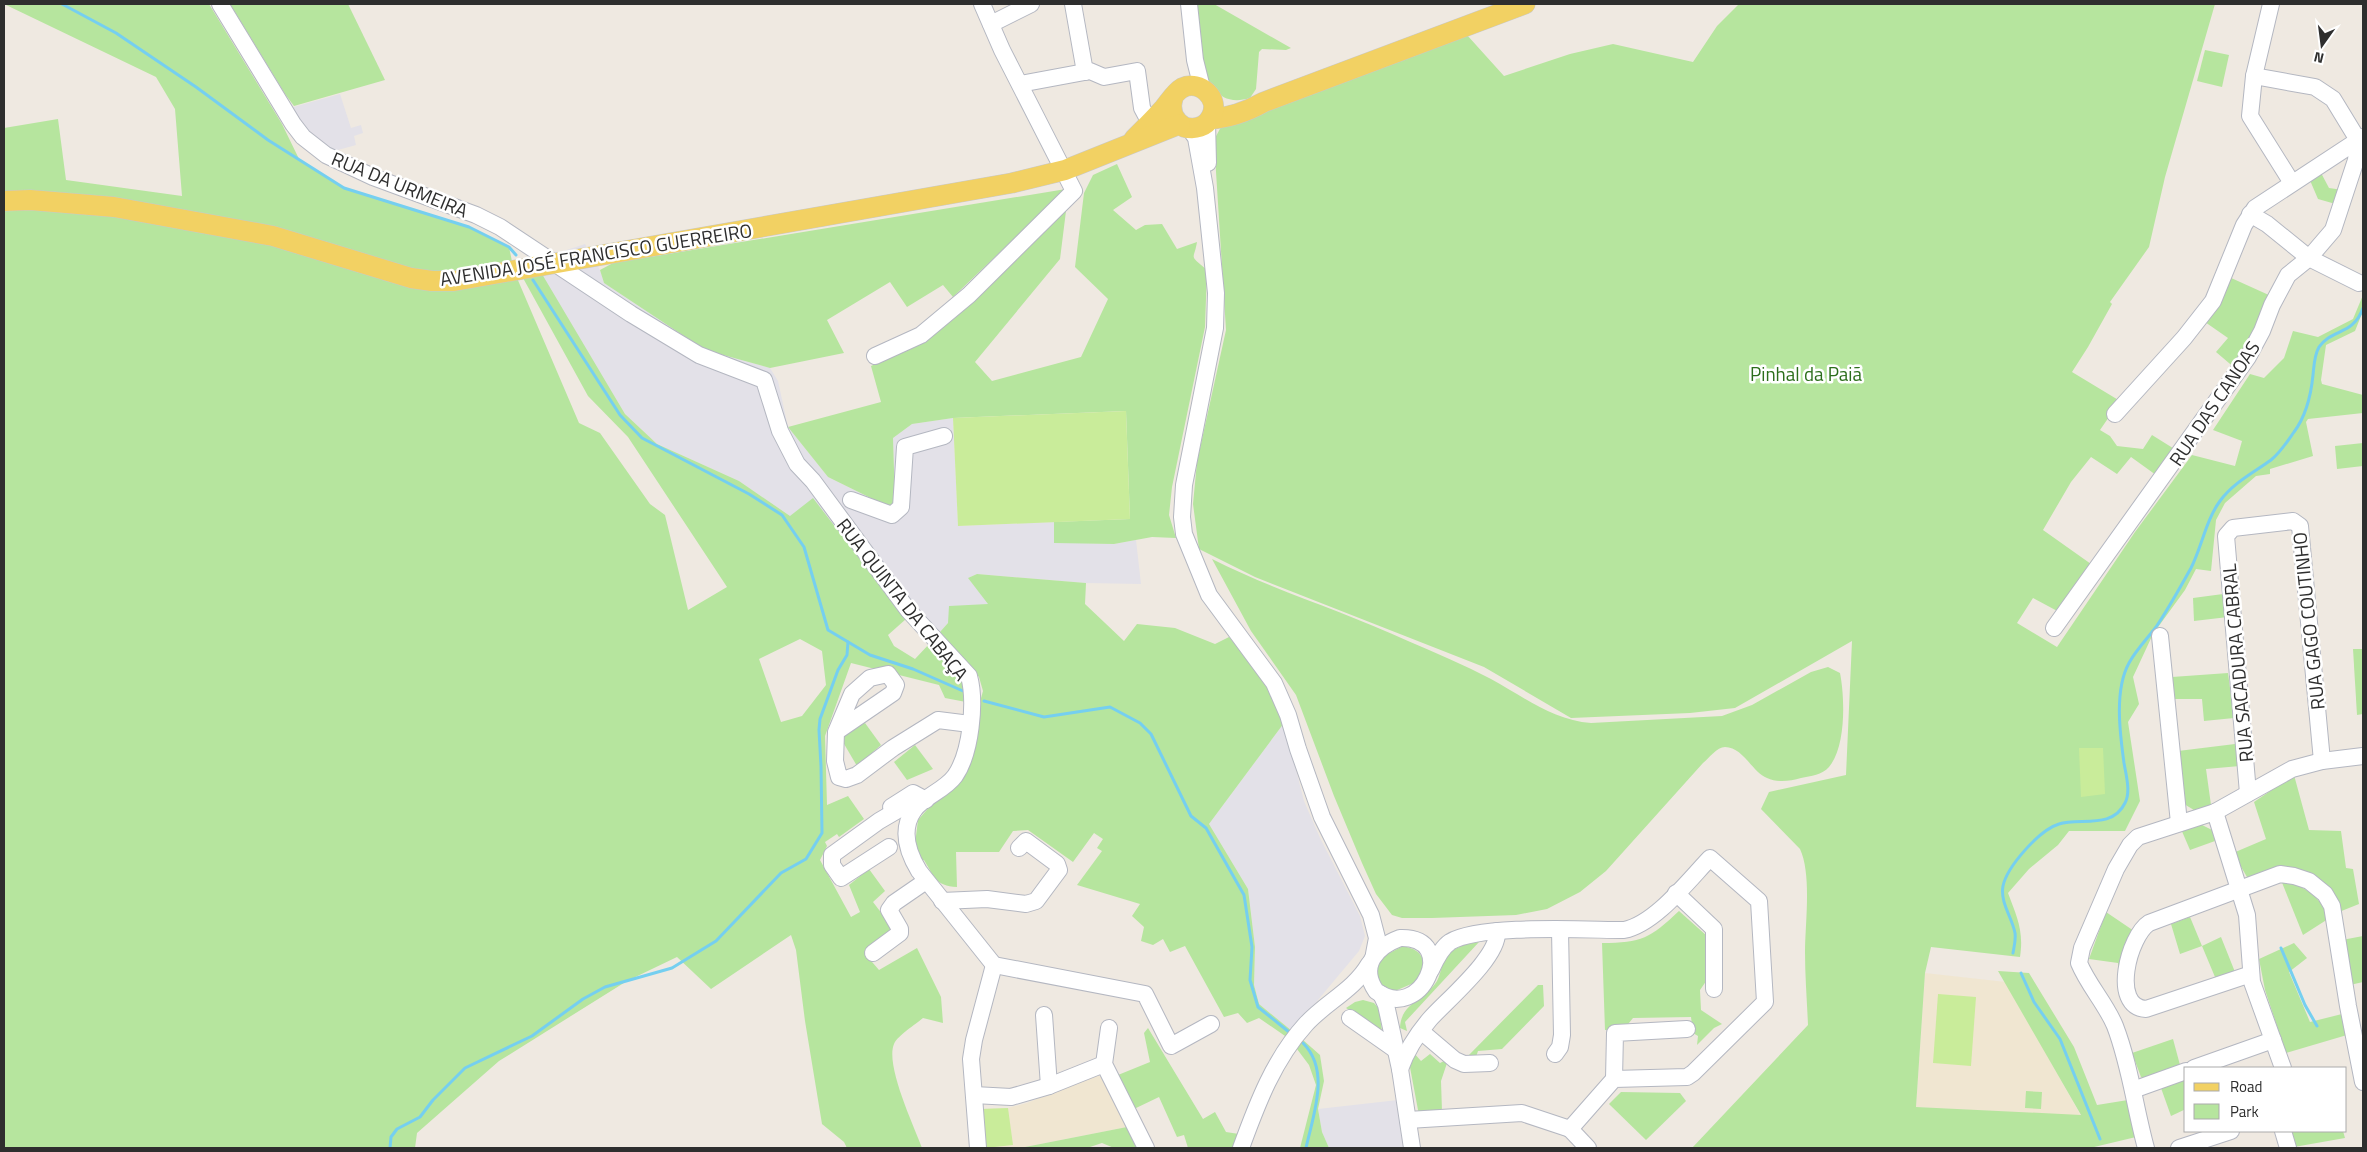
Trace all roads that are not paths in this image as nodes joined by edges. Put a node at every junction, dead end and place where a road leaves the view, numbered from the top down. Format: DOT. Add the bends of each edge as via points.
graph roads {
  1 [pos="220,4"];
  2 [pos="982,4"];
  3 [pos="1032,4"];
  4 [pos="1073,4"];
  5 [pos="1190,4"];
  6 [pos="1525,4"];
  7 [pos="2270,4"];
  8 [pos="991,24"];
  9 [pos="1193,35"];
  10 [pos="1085,72"];
  11 [pos="2254,76"];
  12 [pos="1020,84"];
  13 [pos="1207,93"];
  14 [pos="1175,95"];
  15 [pos="1264,102"];
  16 [pos="1150,123"];
  17 [pos="1197,123"];
  18 [pos="2361,138"];
  19 [pos="1128,145"];
  20 [pos="1065,170"];
  21 [pos="2292,183"];
  22 [pos="4,201"];
  23 [pos="2250,214"];
  24 [pos="2309,258"];
  25 [pos="556,263"];
  26 [pos="2359,283"];
  27 [pos="875,356"];
  28 [pos="2115,414"];
  29 [pos="944,436"];
  30 [pos="851,500"];
  31 [pos="2227,532"];
  32 [pos="2054,628"];
  33 [pos="2160,636"];
  34 [pos="970,724"];
  35 [pos="836,732"];
  36 [pos="2363,756"];
  37 [pos="2322,761"];
  38 [pos="2248,793"];
  39 [pos="920,805"];
  40 [pos="2215,812"];
  41 [pos="2179,823"];
  42 [pos="889,847"];
  43 [pos="1019,848"];
  44 [pos="926,881"];
  45 [pos="2239,890"];
  46 [pos="1676,893"];
  47 [pos="942,901"];
  48 [pos="1371,915"];
  49 [pos="1560,930"];
  50 [pos="1497,931"];
  51 [pos="1410,939"];
  52 [pos="1448,943"];
  53 [pos="873,953"];
  54 [pos="1372,959"];
  55 [pos="994,965"];
  56 [pos="1431,970"];
  57 [pos="2251,974"];
  58 [pos="1714,989"];
  59 [pos="1378,992"];
  60 [pos="1410,995"];
  61 [pos="1326,1006"];
  62 [pos="1044,1015"];
  63 [pos="1350,1018"];
  64 [pos="1211,1024"];
  65 [pos="1109,1028"];
  66 [pos="1687,1030"];
  67 [pos="1422,1032"];
  68 [pos="1393,1035"];
  69 [pos="2273,1040"];
  70 [pos="2359,1040"];
  71 [pos="1397,1051"];
  72 [pos="1555,1054"];
  73 [pos="1490,1063"];
  74 [pos="1104,1064"];
  75 [pos="2197,1067"];
  76 [pos="2283,1067"];
  77 [pos="1400,1069"];
  78 [pos="2184,1072"];
  79 [pos="1614,1078"];
  80 [pos="2363,1082"];
  81 [pos="1049,1086"];
  82 [pos="2133,1090"];
  83 [pos="974,1095"];
  84 [pos="1408,1120"];
  85 [pos="2228,1132"];
  86 [pos="2283,1132"];
  87 [pos="1571,1137"];
  88 [pos="978,1148"];
  89 [pos="1146,1148"];
  90 [pos="1240,1148"];
  91 [pos="1412,1148"];
  92 [pos="1588,1148"];
  93 [pos="2146,1148"];
  94 [pos="2180,1148"];
  95 [pos="2288,1148"];
  1 -- 25 [label="street, RUA DA URMEIRA" via="303,137 326,155 351,168 476,214"];
  2 -- 8 [label="street"];
  3 -- 8 [label="street"];
  4 -- 10 [label="street"];
  5 -- 9 [label="street"];
  6 -- 15 [label="main road, AVENIDA JOSÉ FRANCISCO GUERREIRO"];
  7 -- 11 [label="street"];
  8 -- 12 [label="street"];
  9 -- 13 [label="street" via="1195,60"];
  9 -- 14 [label="street" via="1188,66"];
  10 -- 12 [label="street"];
  10 -- 16 [label="street" via="1104,77 1136,71 1142,108"];
  11 -- 18 [label="street" via="2316,88 2332,99"];
  11 -- 21 [label="street" via="2250,116"];
  12 -- 20 [label="street"];
  13 -- 14 [label="main road" via="1189,86"];
  13 -- 15 [label="main road" via="1232,104"];
  13 -- 17 [label="main road" via="1214,109"];
  14 -- 16 [label="main road"];
  14 -- 17 [label="main road" via="1171,104 1173,115"];
  15 -- 17 [label="main road, AVENIDA JOSÉ FRANCISCO GUERREIRO" via="1222,118"];
  16 -- 19 [label="main road"];
  17 -- 19 [label="main road, AVENIDA JOSÉ FRANCISCO GUERREIRO"];
  17 -- 48 [label="street" via="1196,138 1205,188 1216,293 1215,328 1184,485 1184,534 1209,596 1274,683 1322,817"];
  18 -- 21 [label="street"];
  18 -- 24 [label="street, RUA DAS CANOAS" via="2333,230"];
  19 -- 20 [label="main road, AVENIDA JOSÉ FRANCISCO GUERREIRO"];
  20 -- 25 [label="main road, AVENIDA JOSÉ FRANCISCO GUERREIRO" via="1012,183"];
  20 -- 27 [label="street" via="1074,191 976,288 921,335"];
  21 -- 23 [label="street"];
  22 -- 25 [label="main road, AVENIDA JOSÉ FRANCISCO GUERREIRO" via="114,207 273,236 411,278 432,281 454,281"];
  23 -- 24 [label="street"];
  23 -- 28 [label="street" via="2213,301"];
  24 -- 26 [label="street"];
  24 -- 32 [label="street, RUA DAS CANOAS" via="2288,275 2248,357"];
  25 -- 34 [label="street, RUA QUINTA DA CABAÇA" via="699,356 764,380 780,432 797,464 908,610 969,676 972,689"];
  29 -- 30 [label="street" via="905,447 900,507 892,515"];
  31 -- 37 [label="street, RUA GAGO COUTINHO" via="2237,526 2293,521 2300,526"];
  31 -- 38 [label="street, RUA SACADURA CABRAL"];
  33 -- 41 [label="street"];
  34 -- 35 [label="street" via="938,720 857,775 846,779 839,777 835,761"];
  34 -- 39 [label="street, RUA QUINTA DA CABAÇA" via="964,761 948,784"];
  36 -- 37 [label="street"];
  37 -- 38 [label="street" via="2284,772"];
  38 -- 40 [label="street"];
  39 -- 42 [label="street" via="913,793 894,804 873,825 832,855 832,865 841,878"];
  39 -- 44 [label="street" via="907,831 906,844 910,857"];
  40 -- 41 [label="street"];
  40 -- 45 [label="street"];
  41 -- 82 [label="street" via="2138,837 2130,845 2113,874 2080,955 2082,970 2115,1027"];
  43 -- 47 [label="street" via="1026,841 1057,864 1059,870 1036,901 1026,904 986,899"];
  44 -- 47 [label="street"];
  44 -- 53 [label="street" via="894,903 889,910 900,933"];
  45 -- 57 [label="street" via="2250,934"];
  45 -- 57 [label="street" via="2146,925 2132,951 2126,988 2133,1004 2146,1009"];
  45 -- 70 [label="street" via="2286,874 2303,878 2328,898"];
  46 -- 49 [label="street" via="1651,919 1635,928"];
  46 -- 58 [label="street" via="1714,929"];
  46 -- 79 [label="street" via="1710,858 1759,901 1765,1002 1686,1077"];
  47 -- 55 [label="street"];
  48 -- 51 [label="street" via="1388,930"];
  48 -- 54 [label="street" via="1377,938"];
  49 -- 50 [label="street"];
  49 -- 72 [label="street" via="1562,1035"];
  50 -- 52 [label="street" via="1466,936"];
  50 -- 67 [label="street" via="1489,956 1428,1021"];
  51 -- 52 [label="street"];
  51 -- 54 [label="street" via="1395,940"];
  51 -- 56 [label="street" via="1427,950"];
  52 -- 56 [label="street"];
  54 -- 59 [label="street" via="1369,975"];
  54 -- 61 [label="street" via="1359,979"];
  55 -- 64 [label="street" via="1145,994 1171,1046"];
  55 -- 83 [label="street" via="974,1040"];
  56 -- 60 [label="street" via="1423,986"];
  57 -- 69 [label="street"];
  59 -- 60 [label="street" via="1399,998"];
  59 -- 61 [label="street" via="1358,992"];
  59 -- 68 [label="street" via="1384,998"];
  60 -- 68 [label="street" via="1399,1009"];
  61 -- 90 [label="street" via="1291,1041 1259,1100"];
  62 -- 81 [label="street"];
  63 -- 71 [label="street"];
  65 -- 74 [label="street"];
  66 -- 79 [label="street" via="1615,1033"];
  67 -- 73 [label="street" via="1455,1060 1464,1064"];
  67 -- 77 [label="street" via="1405,1055"];
  68 -- 71 [label="street"];
  69 -- 75 [label="street"];
  69 -- 76 [label="street"];
  70 -- 80 [label="street"];
  71 -- 77 [label="street"];
  74 -- 81 [label="street"];
  74 -- 89 [label="street"];
  77 -- 84 [label="street"];
  78 -- 82 [label="street"];
  79 -- 87 [label="street"];
  81 -- 83 [label="street" via="1011,1097"];
  82 -- 93 [label="street"];
  83 -- 88 [label="street"];
  84 -- 87 [label="street" via="1522,1113"];
  84 -- 91 [label="street"];
  85 -- 94 [label="street"];
  86 -- 95 [label="street"];
  87 -- 92 [label="street"];
}
